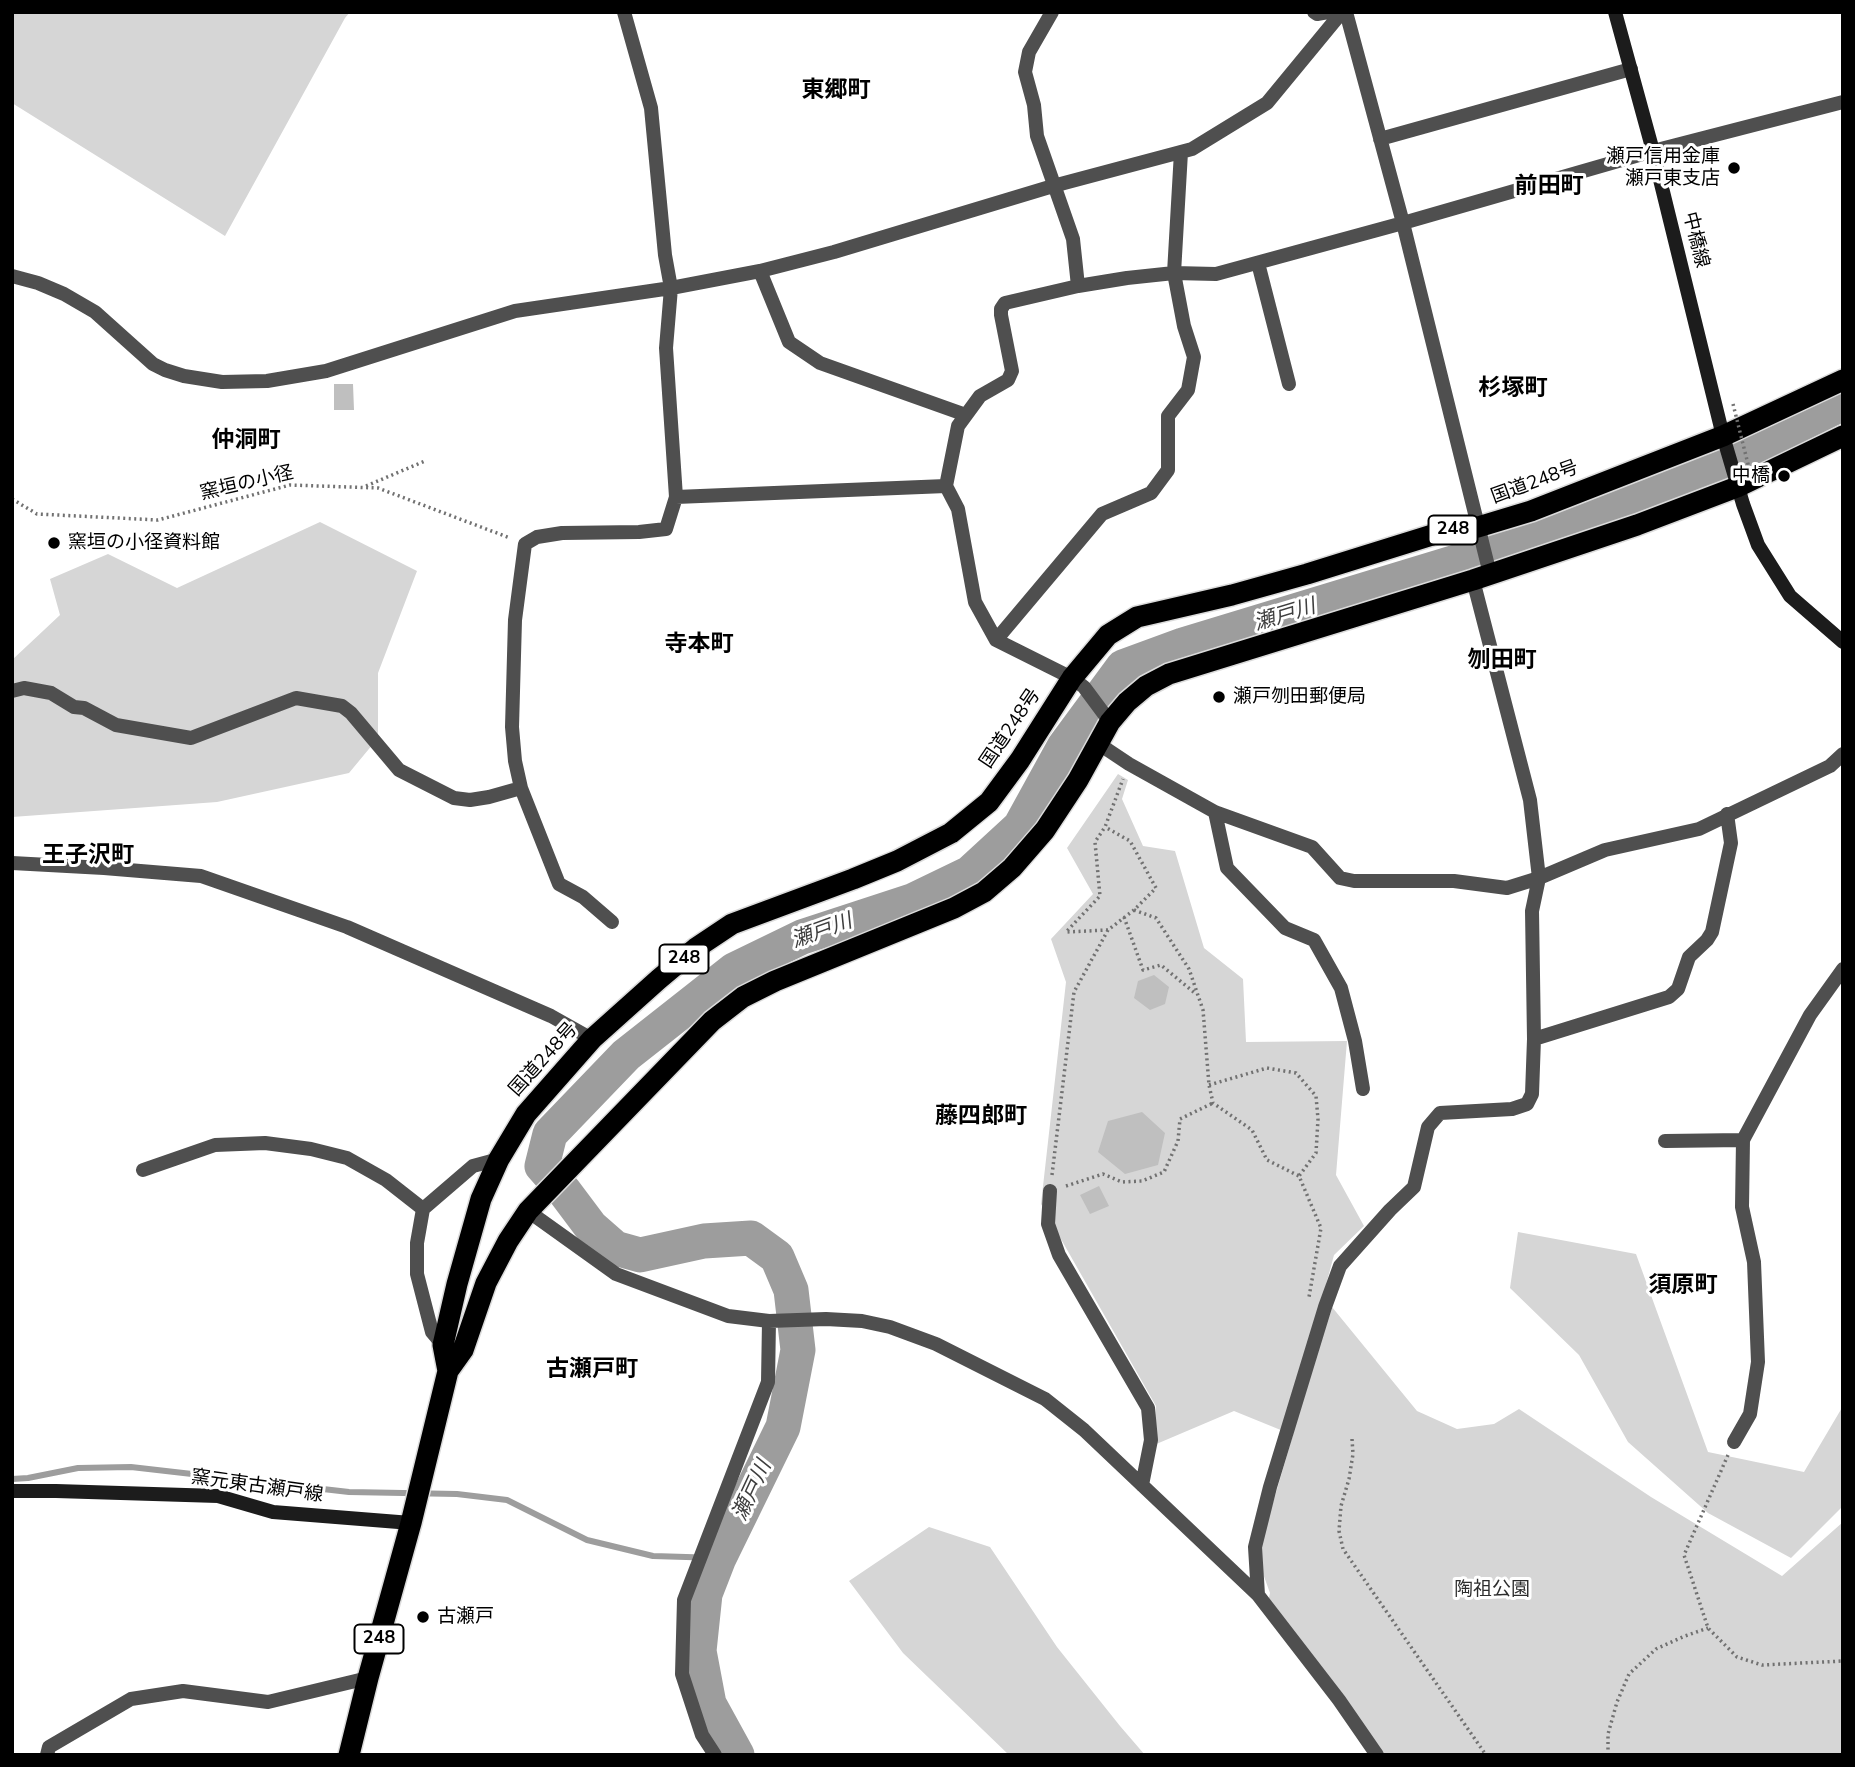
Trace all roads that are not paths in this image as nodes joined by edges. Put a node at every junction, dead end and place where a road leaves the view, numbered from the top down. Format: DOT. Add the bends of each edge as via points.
graph roads {
  1 [pos="624,12"];
  2 [pos="1052,12"];
  3 [pos="1314,12"];
  4 [pos="1328,12"];
  5 [pos="1344,12"];
  6 [pos="1615,12"];
  7 [pos="1631,69"];
  8 [pos="1843,102"];
  9 [pos="1380,139"];
  10 [pos="1653,150"];
  11 [pos="1181,152"];
  12 [pos="1053,186"];
  13 [pos="1403,223"];
  14 [pos="1258,263"];
  15 [pos="760,271"];
  16 [pos="1174,273"];
  17 [pos="12,276"];
  18 [pos="1078,286"];
  19 [pos="671,288"];
  20 [pos="1843,380"];
  21 [pos="1289,384"];
  22 [pos="965,415"];
  23 [pos="1843,436"];
  24 [pos="1724,442"];
  25 [pos="1742,483"];
  26 [pos="946,486"];
  27 [pos="676,497"];
  28 [pos="1480,533"];
  29 [pos="1483,573"];
  30 [pos="996,640"];
  31 [pos="1843,642"];
  32 [pos="1078,682"];
  33 [pos="12,691"];
  34 [pos="1109,719"];
  35 [pos="1099,744"];
  36 [pos="1843,754"];
  37 [pos="521,788"];
  38 [pos="1215,812"];
  39 [pos="1727,814"];
  40 [pos="12,863"];
  41 [pos="1539,878"];
  42 [pos="612,922"];
  43 [pos="1843,969"];
  44 [pos="1534,1039"];
  45 [pos="593,1040"];
  46 [pos="1363,1089"];
  47 [pos="1743,1140"];
  48 [pos="1665,1141"];
  49 [pos="499,1159"];
  50 [pos="143,1170"];
  51 [pos="1051,1191"];
  52 [pos="534,1204"];
  53 [pos="423,1209"];
  54 [pos="772,1320"];
  55 [pos="443,1345"];
  56 [pos="448,1371"];
  57 [pos="1734,1442"];
  58 [pos="1142,1485"];
  59 [pos="12,1491"];
  60 [pos="413,1515"];
  61 [pos="1258,1595"];
  62 [pos="368,1678"];
  63 [pos="47,1755"];
  64 [pos="349,1755"];
  65 [pos="715,1755"];
  66 [pos="1377,1755"];
  1 -- 19 [label="street" via="651,108"];
  2 -- 12 [label="street" via="1029,52 1025,72 1037,136"];
  3 -- 4 [label="street"];
  5 -- 9 [label="street"];
  5 -- 11 [label="street" via="1267,103"];
  6 -- 7 [label="street, 中橋線"];
  7 -- 9 [label="street"];
  7 -- 10 [label="street, 中橋線"];
  8 -- 10 [label="street"];
  9 -- 13 [label="street"];
  10 -- 13 [label="street"];
  10 -- 24 [label="street, 中橋線"];
  11 -- 12 [label="street"];
  11 -- 16 [label="street"];
  12 -- 15 [label="street"];
  12 -- 18 [label="street" via="1073,239"];
  13 -- 14 [label="street"];
  13 -- 28 [label="street"];
  14 -- 16 [label="street" via="1216,274"];
  14 -- 21 [label="street"];
  15 -- 19 [label="street"];
  15 -- 22 [label="street" via="789,342 820,363"];
  16 -- 18 [label="street"];
  16 -- 30 [label="street" via="1194,357 1188,390 1168,416 1168,470 1152,494 1102,514"];
  17 -- 19 [label="street" via="64,294 95,312 153,364 184,376 222,382 267,381 326,371 515,311"];
  18 -- 22 [label="street" via="1005,303 1001,315 1012,371 1008,380 980,396"];
  19 -- 27 [label="street" via="666,348"];
  20 -- 24 [label="highway, 国道248号 / 248"];
  22 -- 26 [label="street" via="958,426"];
  23 -- 25 [label="highway, 国道248号 / 248"];
  24 -- 25 [label="street, 中橋線"];
  24 -- 28 [label="highway, 国道248号 / 248"];
  25 -- 29 [label="highway, 国道248号 / 248" via="1637,525"];
  25 -- 31 [label="street, 中橋線" via="1758,545 1790,596"];
  26 -- 27 [label="street"];
  26 -- 30 [label="street" via="958,509 975,602"];
  27 -- 37 [label="street" via="666,529 562,533 525,544 515,620 512,727"];
  28 -- 29 [label="street"];
  28 -- 32 [label="highway, 国道248号 / 248" via="1445,531 1307,574 1137,617 1108,635"];
  29 -- 34 [label="highway, 国道248号 / 248" via="1169,674 1146,686"];
  29 -- 41 [label="street" via="1530,800"];
  30 -- 32 [label="street"];
  32 -- 34 [label="street"];
  32 -- 45 [label="highway, 国道248号 / 248" via="989,802 951,833 897,861 733,924 696,948"];
  33 -- 37 [label="street" via="24,688 51,693 116,725 191,738 296,698 342,706 399,770 454,798 470,800"];
  34 -- 35 [label="highway, 国道248号 / 248"];
  35 -- 38 [label="street"];
  35 -- 52 [label="highway, 国道248号 / 248" via="1045,830 984,892 744,997 712,1021"];
  36 -- 39 [label="street" via="1830,766"];
  37 -- 42 [label="street" via="559,884"];
  38 -- 41 [label="street" via="1312,847 1340,878 1354,881 1454,881 1507,888"];
  38 -- 46 [label="street" via="1227,868 1285,928 1314,940 1341,988"];
  39 -- 41 [label="street" via="1699,828 1605,850"];
  39 -- 44 [label="street" via="1731,843 1712,932 1689,957 1678,989 1668,997"];
  40 -- 45 [label="street" via="201,876 346,927 551,1016"];
  41 -- 44 [label="street" via="1531,911"];
  43 -- 47 [label="street" via="1810,1015"];
  44 -- 61 [label="street" via="1532,1094 1527,1104 1440,1113 1428,1127 1414,1187 1340,1266 1255,1547"];
  45 -- 49 [label="highway, 国道248号 / 248" via="526,1114"];
  47 -- 48 [label="street"];
  47 -- 57 [label="street" via="1742,1207 1754,1262 1758,1362 1750,1414"];
  49 -- 53 [label="street" via="473,1166"];
  49 -- 55 [label="highway, 国道248号 / 248" via="481,1199"];
  50 -- 53 [label="street" via="215,1145 265,1143 311,1149 347,1158"];
  51 -- 58 [label="street" via="1048,1224 1059,1255 1148,1408 1151,1440"];
  52 -- 54 [label="street" via="616,1274 728,1317"];
  52 -- 56 [label="highway, 国道248号 / 248" via="486,1283 463,1350"];
  53 -- 55 [label="street" via="417,1275 432,1332"];
  54 -- 58 [label="street" via="862,1321 936,1344 1045,1399"];
  54 -- 65 [label="street" via="768,1382 684,1600 682,1674 702,1735"];
  55 -- 56 [label="highway, 国道248号 / 248"];
  56 -- 60 [label="highway, 国道248号 / 248"];
  58 -- 61 [label="street"];
  59 -- 60 [label="street, 窯元東古瀬戸線" via="218,1496 274,1512"];
  60 -- 62 [label="highway, 国道248号 / 248"];
  61 -- 66 [label="street"];
  62 -- 63 [label="street" via="268,1702 183,1691 131,1699 49,1747"];
  62 -- 64 [label="highway, 国道248号 / 248"];
}
